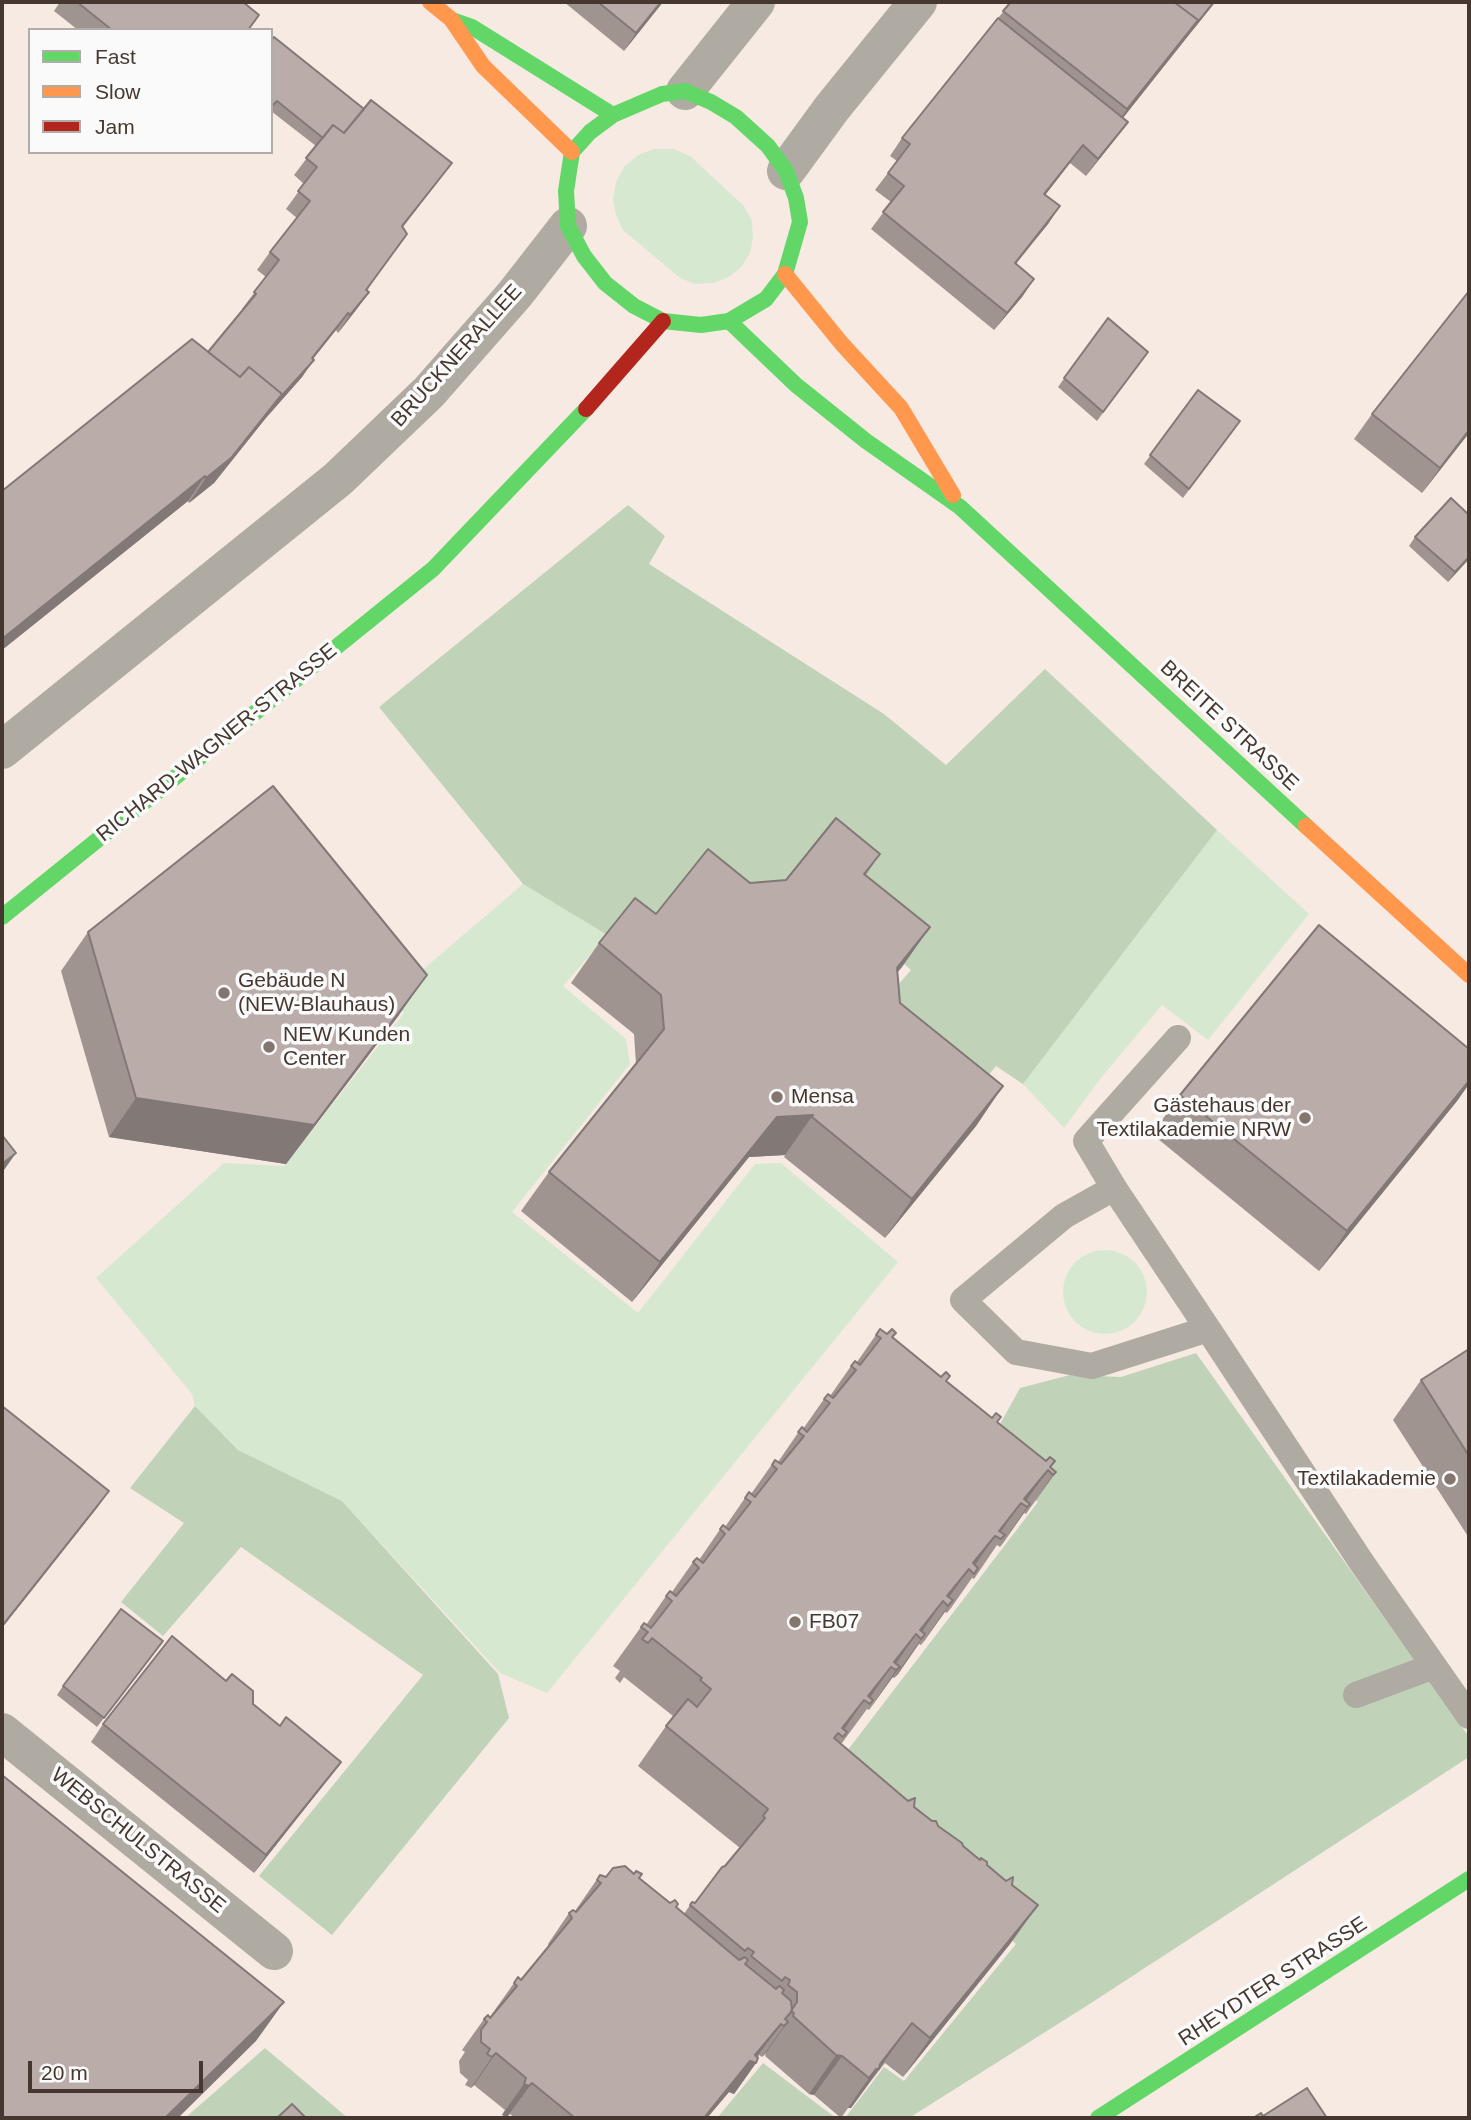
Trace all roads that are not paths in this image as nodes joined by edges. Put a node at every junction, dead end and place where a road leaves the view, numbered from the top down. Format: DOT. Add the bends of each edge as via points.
graph roads {
  1 [pos="430,2"];
  2 [pos="756,2"];
  3 [pos="918,2"];
  4 [pos="452,19"];
  5 [pos="685,91"];
  6 [pos="613,114"];
  7 [pos="572,152"];
  8 [pos="786,171"];
  9 [pos="568,226"];
  10 [pos="785,274"];
  11 [pos="663,321"];
  12 [pos="729,321"];
  13 [pos="960,507"];
  14 [pos="2,750"];
  15 [pos="2,917"];
  16 [pos="1469,975"];
  17 [pos="1178,1038"];
  18 [pos="1114,1188"];
  19 [pos="1208,1329"];
  20 [pos="1434,1666"];
  21 [pos="1356,1695"];
  22 [pos="1469,1716"];
  23 [pos="2,1732"];
  24 [pos="1469,1880"];
  25 [pos="274,1951"];
  26 [pos="1098,2118"];
  1 -- 4 [label="street"];
  2 -- 5 [label="street"];
  3 -- 8 [label="street"];
  4 -- 6 [label="street"];
  4 -- 7 [label="street" via="483,66"];
  5 -- 6 [label="street" via="662,94"];
  5 -- 8 [label="street" via="736,117 768,146"];
  6 -- 7 [label="street"];
  7 -- 9 [label="street" via="566,191"];
  8 -- 10 [label="street" via="800,222"];
  9 -- 11 [label="street" via="605,283"];
  9 -- 14 [label="street, BRUCKNERALLEE" via="429,392 338,479"];
  10 -- 12 [label="street" via="766,299"];
  10 -- 13 [label="street, BREITE STRASSE" via="901,408"];
  11 -- 12 [label="street" via="701,325"];
  11 -- 15 [label="street, RICHARD-WAGNER-STRASSE" via="574,423 433,569"];
  12 -- 13 [label="street, BREITE STRASSE" via="796,385"];
  13 -- 16 [label="street, BREITE STRASSE"];
  17 -- 18 [label="lane" via="1086,1141"];
  18 -- 19 [label="lane"];
  18 -- 19 [label="lane" via="1064,1216 963,1300 1016,1352 1093,1366"];
  19 -- 20 [label="lane"];
  20 -- 21 [label="lane"];
  20 -- 22 [label="lane"];
  23 -- 25 [label="street, WEBSCHULSTRASSE"];
  24 -- 26 [label="street, RHEYDTER STRASSE"];
}
